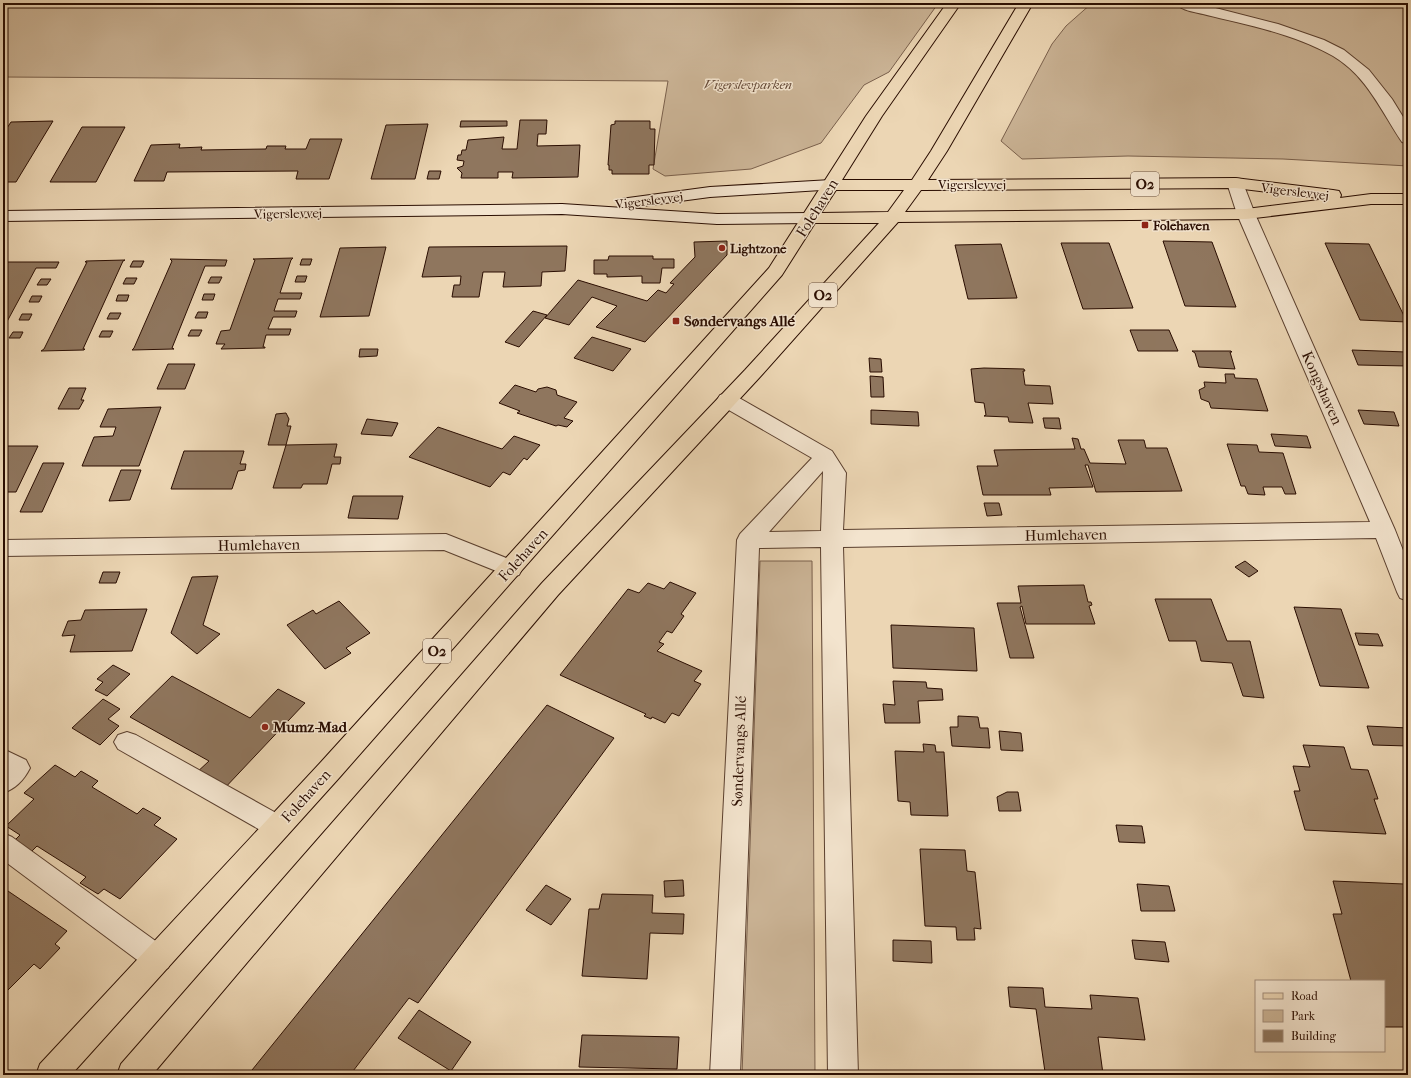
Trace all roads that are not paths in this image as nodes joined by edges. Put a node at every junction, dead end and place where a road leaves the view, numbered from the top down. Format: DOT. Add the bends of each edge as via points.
graph roads {
  1 [pos="954,3"];
  2 [pos="1026,3"];
  3 [pos="1182,3"];
  4 [pos="1408,139"];
  5 [pos="917,184"];
  6 [pos="1235,184"];
  7 [pos="831,185"];
  8 [pos="1371,199"];
  9 [pos="1408,199"];
  10 [pos="573,210"];
  11 [pos="1246,214"];
  12 [pos="3,216"];
  13 [pos="894,216"];
  14 [pos="811,218"];
  15 [pos="727,400"];
  16 [pos="825,456"];
  17 [pos="1384,530"];
  18 [pos="831,539"];
  19 [pos="748,540"];
  20 [pos="3,548"];
  21 [pos="510,569"];
  22 [pos="1408,592"];
  23 [pos="127,742"];
  24 [pos="3,760"];
  25 [pos="3,782"];
  26 [pos="278,827"];
  27 [pos="3,846"];
  28 [pos="158,959"];
  29 [pos="51,1075"];
  30 [pos="132,1075"];
  31 [pos="725,1075"];
  32 [pos="843,1075"];
  1 -- 7 [label="main road, Folehaven / O2" via="882,105"];
  2 -- 5 [label="main road, O2"];
  3 -- 4 [label="street" via="1274,28 1329,48 1354,64 1374,83"];
  5 -- 6 [label="main road, Vigerslevvej / O2"];
  5 -- 7 [label="main road, Vigerslevvej / O2"];
  5 -- 13 [label="main road, O2"];
  6 -- 8 [label="main road, Vigerslevvej / O2"];
  6 -- 11 [label="street, Kongshaven"];
  7 -- 10 [label="street, Vigerslevvej" via="710,192"];
  7 -- 14 [label="main road, Folehaven / O2"];
  8 -- 9 [label="main road, Vigerslevvej / O2"];
  8 -- 11 [label="main road, Vigerslevvej / O2"];
  10 -- 12 [label="street, Vigerslevvej"];
  10 -- 14 [label="street, Vigerslevvej" via="717,218"];
  11 -- 13 [label="main road, Vigerslevvej / O2"];
  11 -- 17 [label="street, Kongshaven"];
  13 -- 14 [label="main road, Vigerslevvej / O2"];
  13 -- 15 [label="main road, O2"];
  14 -- 21 [label="main road, Folehaven / O2" via="776,271"];
  15 -- 16 [label="street"];
  15 -- 30 [label="main road, O2" via="550,589"];
  16 -- 18 [label="street" via="835,473"];
  16 -- 19 [label="street"];
  17 -- 18 [label="street, Humlehaven"];
  17 -- 22 [label="street, Kongshaven"];
  18 -- 19 [label="street, Humlehaven"];
  18 -- 32 [label="street"];
  19 -- 31 [label="street, Søndervangs Allé"];
  20 -- 21 [label="street, Humlehaven" via="446,542"];
  21 -- 26 [label="main road, Folehaven / O2"];
  23 -- 26 [label="street"];
  24 -- 25 [label="street" via="17,768"];
  26 -- 28 [label="main road, Folehaven / O2"];
  27 -- 28 [label="street"];
  28 -- 29 [label="main road, Folehaven / O2"];
}
